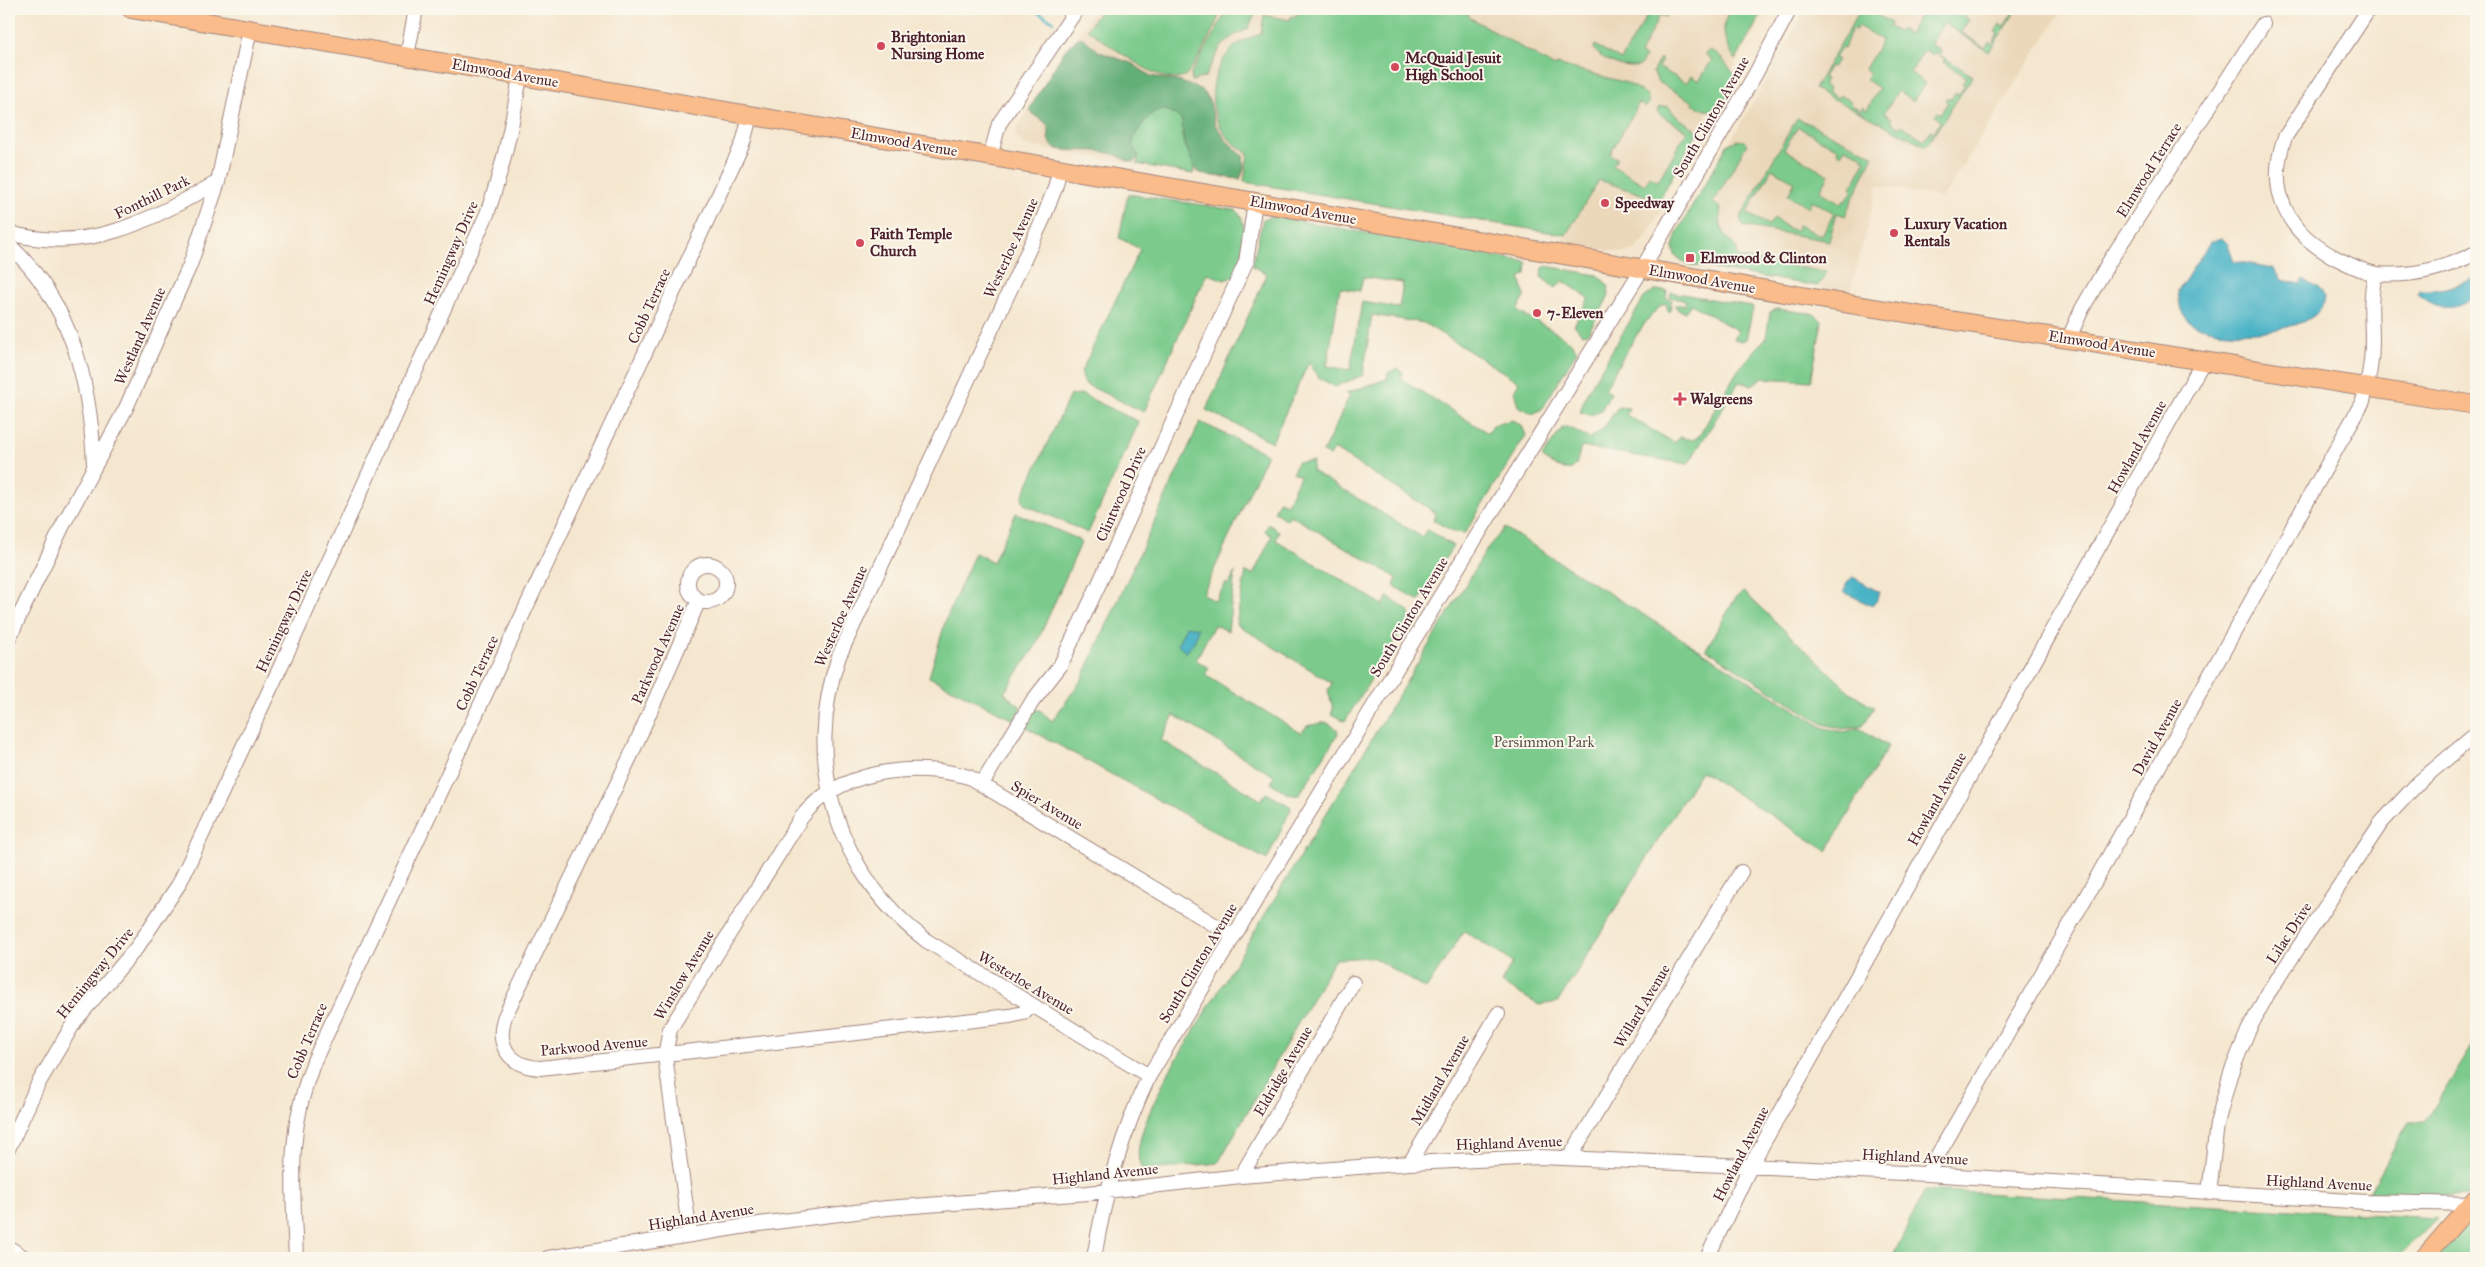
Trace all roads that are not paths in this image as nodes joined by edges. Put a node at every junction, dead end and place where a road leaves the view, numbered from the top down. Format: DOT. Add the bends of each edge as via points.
graph roads {
  1 [pos="131,9"];
  2 [pos="416,9"];
  3 [pos="1077,9"];
  4 [pos="1790,9"];
  5 [pos="2369,9"];
  6 [pos="2263,24"];
  7 [pos="250,29"];
  8 [pos="407,56"];
  9 [pos="520,76"];
  10 [pos="750,116"];
  11 [pos="990,156"];
  12 [pos="1060,168"];
  13 [pos="218,182"];
  14 [pos="1255,202"];
  15 [pos="9,233"];
  16 [pos="9,245"];
  17 [pos="2476,253"];
  18 [pos="1642,269"];
  19 [pos="2375,274"];
  20 [pos="2069,338"];
  21 [pos="2204,360"];
  22 [pos="2367,386"];
  23 [pos="2476,405"];
  24 [pos="94,465"];
  25 [pos="699,600"];
  26 [pos="9,638"];
  27 [pos="2476,734"];
  28 [pos="982,784"];
  29 [pos="828,793"];
  30 [pos="1741,872"];
  31 [pos="1232,936"];
  32 [pos="1353,983"];
  33 [pos="1030,1006"];
  34 [pos="1498,1014"];
  35 [pos="665,1056"];
  36 [pos="1149,1076"];
  37 [pos="9,1147"];
  38 [pos="1570,1157"];
  39 [pos="1410,1163"];
  40 [pos="1751,1165"];
  41 [pos="1927,1174"];
  42 [pos="1241,1176"];
  43 [pos="1109,1191"];
  44 [pos="2210,1193"];
  45 [pos="2475,1202"];
  46 [pos="690,1235"];
  47 [pos="9,1248"];
  48 [pos="25,1258"];
  49 [pos="296,1258"];
  50 [pos="548,1258"];
  51 [pos="1094,1258"];
  52 [pos="1707,1258"];
  53 [pos="2424,1258"];
  1 -- 7 [label="main road, Elmwood Avenue"];
  2 -- 8 [label="street"];
  3 -- 11 [label="street" via="999,124"];
  4 -- 18 [label="street, South Clinton Avenue"];
  5 -- 19 [label="street" via="2288,132 2277,168 2283,205 2299,231 2320,249"];
  6 -- 20 [label="street, Elmwood Terrace" via="2109,262"];
  7 -- 8 [label="main road, Elmwood Avenue"];
  7 -- 13 [label="street, Westland Avenue"];
  8 -- 9 [label="main road, Elmwood Avenue"];
  9 -- 10 [label="main road, Elmwood Avenue"];
  9 -- 37 [label="street, Hemingway Drive" via="502,170 487,214 179,884 138,946 74,1021 38,1084"];
  10 -- 11 [label="main road, Elmwood Avenue"];
  10 -- 49 [label="street, Cobb Terrace" via="739,152 314,1061 297,1112 292,1145"];
  11 -- 12 [label="main road, Elmwood Avenue"];
  12 -- 14 [label="main road, Elmwood Avenue"];
  12 -- 29 [label="street, Westerloe Avenue" via="1056,188 1043,219 839,656 830,683 824,719"];
  13 -- 15 [label="street, Fonthill Park" via="148,220 104,235 54,240"];
  13 -- 24 [label="street, Westland Avenue" via="190,265 134,391"];
  14 -- 18 [label="main road, Elmwood Avenue"];
  14 -- 28 [label="street, Clintwood Drive" via="1246,262 1098,586 1060,666 1032,702"];
  16 -- 24 [label="street" via="31,267 54,299 78,353 91,412"];
  17 -- 19 [label="street" via="2458,262 2424,271"];
  18 -- 20 [label="main road, Elmwood Avenue"];
  18 -- 31 [label="street, South Clinton Avenue"];
  19 -- 22 [label="street, David Avenue" via="2370,303 2372,344"];
  20 -- 21 [label="main road, Elmwood Avenue"];
  21 -- 22 [label="main road, Elmwood Avenue"];
  21 -- 40 [label="street, Howland Avenue"];
  22 -- 23 [label="main road, Elmwood Avenue"];
  22 -- 41 [label="street, David Avenue" via="2363,401 2095,881"];
  24 -- 26 [label="street, Westland Avenue"];
  25 -- 35 [label="street, Parkwood Avenue" via="631,755 505,1016 502,1030 506,1052 518,1062 534,1068"];
  27 -- 44 [label="street, Lilac Drive" via="2419,782 2381,823 2268,996 2248,1031 2230,1075 2217,1124"];
  28 -- 29 [label="street, Spier Avenue" via="952,772 920,769 852,780"];
  28 -- 31 [label="street, Spier Avenue"];
  29 -- 33 [label="street, Westerloe Avenue" via="840,829 855,859 899,920 927,942"];
  29 -- 35 [label="street, Winslow Avenue" via="801,818 673,1020"];
  30 -- 38 [label="street, Willard Avenue"];
  31 -- 36 [label="street, South Clinton Avenue"];
  32 -- 42 [label="street, Eldridge Avenue"];
  33 -- 35 [label="street, Parkwood Avenue" via="1024,1013 1010,1016"];
  33 -- 36 [label="street, Westerloe Avenue"];
  34 -- 39 [label="street, Midland Avenue"];
  35 -- 46 [label="street, Winslow Avenue"];
  36 -- 43 [label="street, South Clinton Avenue" via="1130,1120"];
  38 -- 39 [label="street, Highland Avenue"];
  38 -- 40 [label="street, Highland Avenue"];
  39 -- 42 [label="street, Highland Avenue"];
  40 -- 41 [label="street, Highland Avenue"];
  40 -- 52 [label="street, Howland Avenue"];
  41 -- 44 [label="street, Highland Avenue"];
  42 -- 43 [label="street, Highland Avenue"];
  43 -- 46 [label="street, Highland Avenue" via="887,1208"];
  43 -- 51 [label="street, South Clinton Avenue"];
  44 -- 45 [label="street, Highland Avenue" via="2389,1204"];
  45 -- 53 [label="main road"];
  46 -- 50 [label="street, Highland Avenue"];
  47 -- 48 [label="street"];
}
